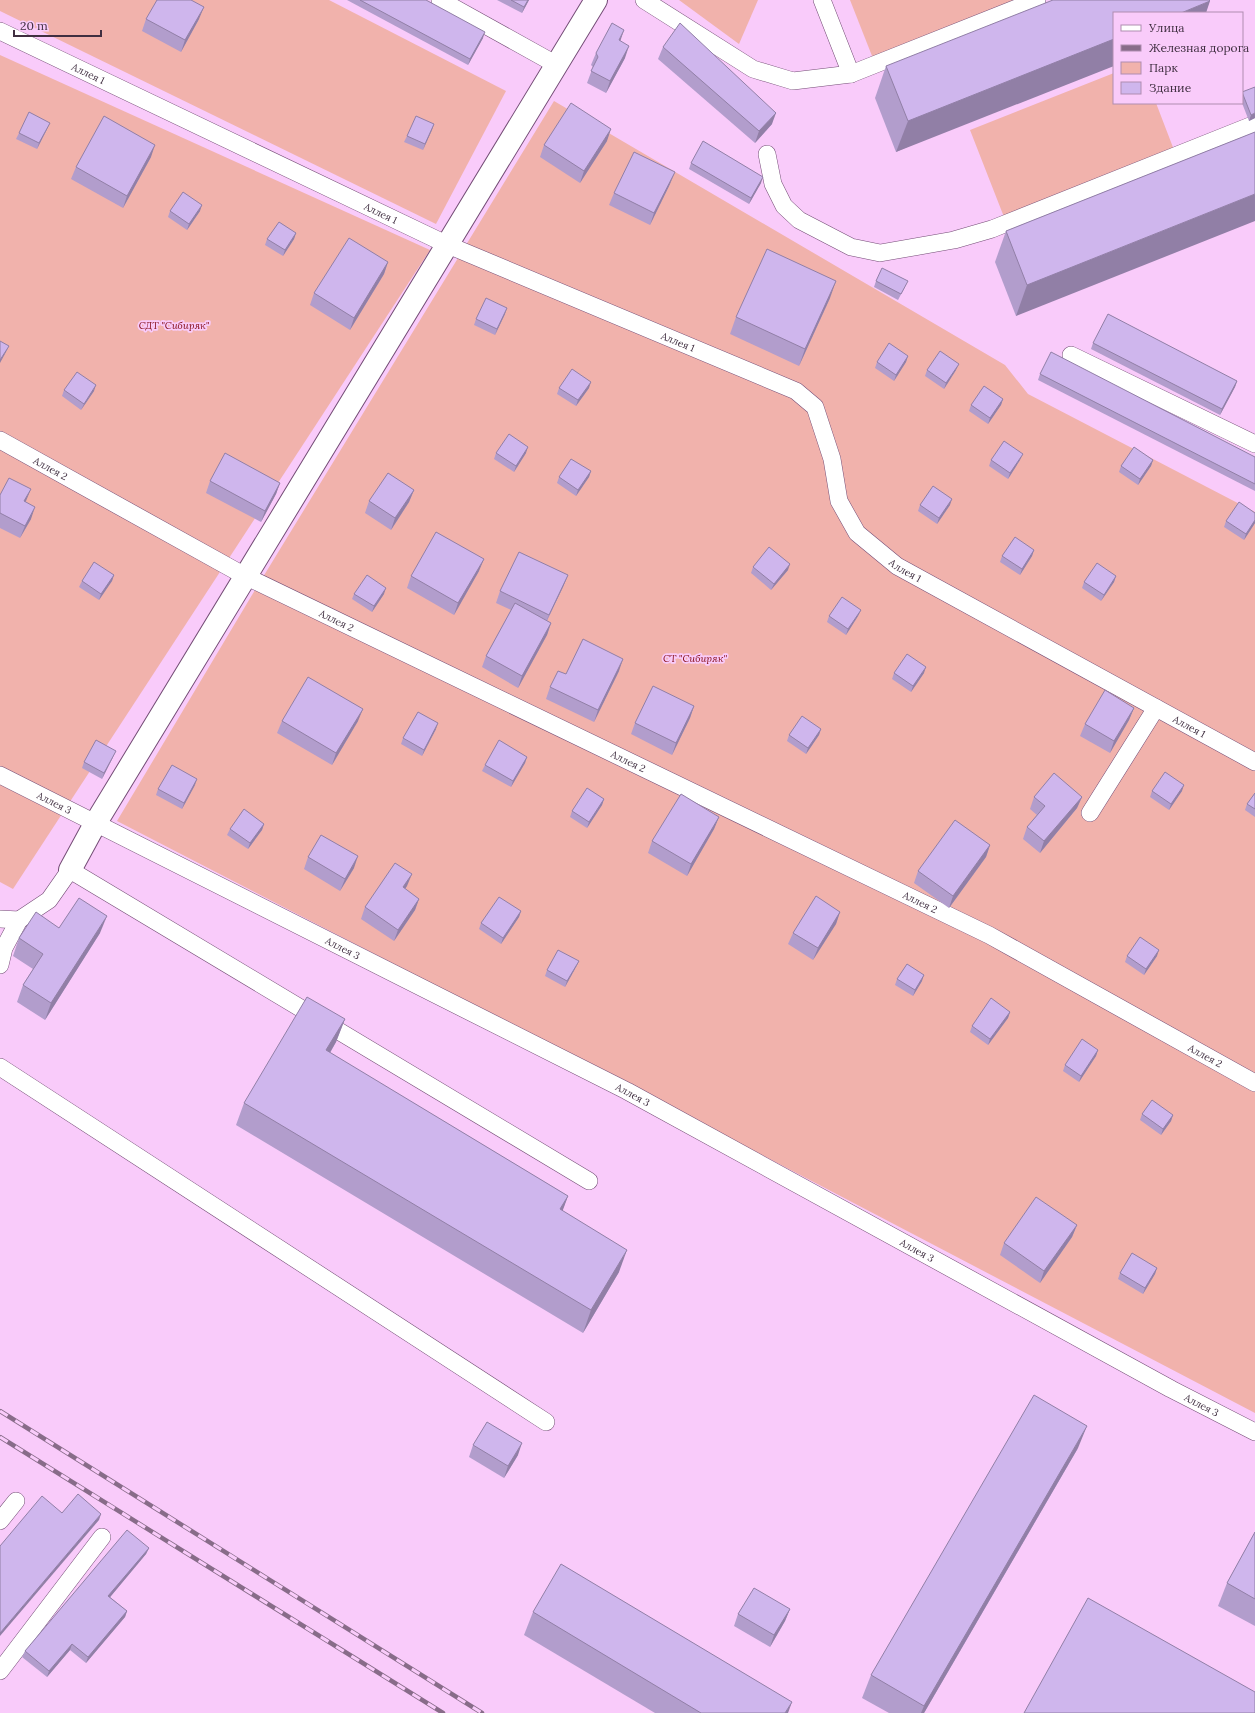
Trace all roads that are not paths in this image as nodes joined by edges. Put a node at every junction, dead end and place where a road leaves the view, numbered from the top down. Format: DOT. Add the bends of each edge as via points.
graph roads {
  1 [pos="440,0"];
  2 [pos="596,0"];
  3 [pos="644,0"];
  4 [pos="822,0"];
  5 [pos="1037,0"];
  6 [pos="0,31"];
  7 [pos="557,65"];
  8 [pos="851,74"];
  9 [pos="1255,124"];
  10 [pos="767,154"];
  11 [pos="448,245"];
  12 [pos="1071,355"];
  13 [pos="0,440"];
  14 [pos="1255,444"];
  15 [pos="245,576"];
  16 [pos="1156,708"];
  17 [pos="1255,762"];
  18 [pos="0,775"];
  19 [pos="1090,813"];
  20 [pos="95,824"];
  21 [pos="70,870"];
  22 [pos="0,919"];
  23 [pos="19,920"];
  24 [pos="0,965"];
  25 [pos="0,1067"];
  26 [pos="1255,1083"];
  27 [pos="589,1181"];
  28 [pos="546,1422"];
  29 [pos="1255,1432"];
  30 [pos="16,1501"];
  31 [pos="0,1521"];
  32 [pos="102,1537"];
  33 [pos="0,1671"];
  1 -- 7 [label="lane"];
  2 -- 7 [label="street"];
  3 -- 8 [label="lane" via="753,69 793,81"];
  4 -- 8 [label="lane"];
  5 -- 8 [label="lane"];
  6 -- 11 [label="lane, Аллея 1"];
  7 -- 11 [label="street"];
  9 -- 10 [label="lane" via="992,228 954,240 880,253 851,247 799,220 784,206 773,184"];
  11 -- 15 [label="street"];
  11 -- 16 [label="lane, Аллея 1" via="796,391 815,407 832,459 839,501 857,533 896,566"];
  12 -- 14 [label="lane"];
  13 -- 15 [label="lane, Аллея 2"];
  15 -- 20 [label="street"];
  15 -- 26 [label="lane, Аллея 2" via="989,935"];
  16 -- 17 [label="lane, Аллея 1"];
  16 -- 19 [label="lane"];
  18 -- 20 [label="lane, Аллея 3"];
  20 -- 21 [label="street"];
  20 -- 29 [label="lane, Аллея 3" via="627,1091"];
  21 -- 23 [label="lane" via="49,900"];
  21 -- 27 [label="lane"];
  22 -- 23 [label="lane"];
  23 -- 24 [label="lane" via="4,948"];
  25 -- 28 [label="lane"];
  30 -- 31 [label="lane"];
  32 -- 33 [label="lane"];
}
